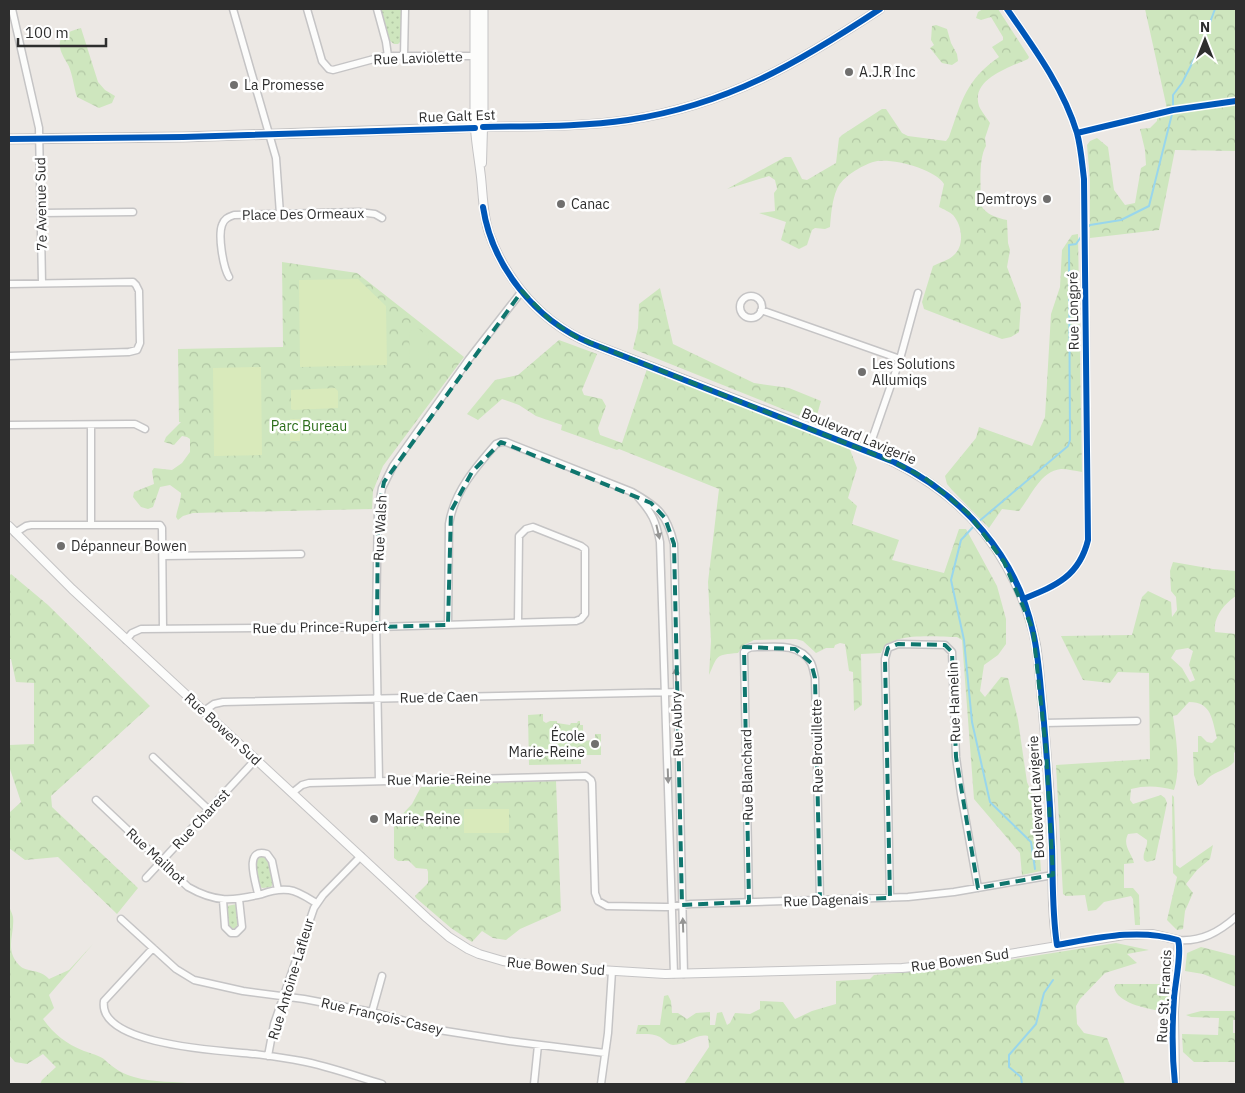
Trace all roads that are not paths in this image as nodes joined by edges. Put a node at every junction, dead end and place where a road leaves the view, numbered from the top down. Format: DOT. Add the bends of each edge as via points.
graph roads {
  1 [pos="12,9"];
  2 [pos="233,9"];
  3 [pos="308,9"];
  4 [pos="377,9"];
  5 [pos="405,9"];
  6 [pos="475,9"];
  7 [pos="483,9"];
  8 [pos="880,9"];
  9 [pos="1007,9"];
  10 [pos="388,56"];
  11 [pos="404,56"];
  12 [pos="479,56"];
  13 [pos="1150,115"];
  14 [pos="479,128"];
  15 [pos="269,133"];
  16 [pos="1077,133"];
  17 [pos="40,138"];
  18 [pos="9,139"];
  19 [pos="133,212"];
  20 [pos="41,213"];
  21 [pos="280,214"];
  22 [pos="382,218"];
  23 [pos="229,277"];
  24 [pos="42,282"];
  25 [pos="9,284"];
  26 [pos="522,291"];
  27 [pos="918,293"];
  28 [pos="761,310"];
  29 [pos="9,356"];
  30 [pos="900,359"];
  31 [pos="91,424"];
  32 [pos="9,425"];
  33 [pos="145,429"];
  34 [pos="868,451"];
  35 [pos="632,492"];
  36 [pos="91,524"];
  37 [pos="9,526"];
  38 [pos="15,533"];
  39 [pos="301,554"];
  40 [pos="163,556"];
  41 [pos="1023,599"];
  42 [pos="518,622"];
  43 [pos="448,625"];
  44 [pos="377,627"];
  45 [pos="163,629"];
  46 [pos="126,640"];
  47 [pos="746,649"];
  48 [pos="666,692"];
  49 [pos="677,692"];
  50 [pos="377,698"];
  51 [pos="204,711"];
  52 [pos="1137,721"];
  53 [pos="1044,723"];
  54 [pos="153,757"];
  55 [pos="256,759"];
  56 [pos="379,780"];
  57 [pos="292,792"];
  58 [pos="96,800"];
  59 [pos="209,810"];
  60 [pos="361,856"];
  61 [pos="161,861"];
  62 [pos="1053,875"];
  63 [pos="146,878"];
  64 [pos="978,888"];
  65 [pos="278,890"];
  66 [pos="258,894"];
  67 [pos="890,898"];
  68 [pos="239,899"];
  69 [pos="223,900"];
  70 [pos="820,900"];
  71 [pos="598,901"];
  72 [pos="750,902"];
  73 [pos="316,903"];
  74 [pos="682,905"];
  75 [pos="673,906"];
  76 [pos="1236,916"];
  77 [pos="121,920"];
  78 [pos="1178,940"];
  79 [pos="1057,945"];
  80 [pos="153,948"];
  81 [pos="612,971"];
  82 [pos="674,974"];
  83 [pos="684,974"];
  84 [pos="382,976"];
  85 [pos="284,996"];
  86 [pos="372,1012"];
  87 [pos="538,1045"];
  88 [pos="605,1053"];
  89 [pos="268,1056"];
  90 [pos="382,1084"];
  91 [pos="534,1084"];
  92 [pos="601,1084"];
  93 [pos="1175,1084"];
  1 -- 17 [label="street, 7e Avenue Sud"];
  2 -- 15 [label="street"];
  3 -- 10 [label="street, Rue Laviolette" via="322,61 328,69"];
  4 -- 10 [label="street"];
  5 -- 11 [label="street"];
  6 -- 12 [label="main road, Boulevard Lavigerie"];
  7 -- 12 [label="main road, Boulevard Lavigerie"];
  8 -- 14 [label="street, Rue Galt Est" via="789,66 702,102 605,123"];
  9 -- 16 [label="street, Rue Longpré" via="1064,98"];
  10 -- 11 [label="street, Rue Laviolette"];
  11 -- 12 [label="street, Rue Laviolette"];
  12 -- 14 [label="main road, Boulevard Lavigerie"];
  13 -- 16 [label="street"];
  14 -- 15 [label="main road, Rue Galt Est"];
  14 -- 26 [label="street, Boulevard Lavigerie" via="485,220 505,266"];
  15 -- 17 [label="main road, Rue Galt Est"];
  15 -- 21 [label="street" via="278,166"];
  16 -- 41 [label="street, Rue Longpré" via="1084,179 1088,540 1078,564 1066,578"];
  17 -- 18 [label="main road, Rue Galt Est"];
  17 -- 20 [label="street, 7e Avenue Sud"];
  19 -- 20 [label="street"];
  20 -- 24 [label="street, 7e Avenue Sud"];
  21 -- 22 [label="street, Place Des Ormeaux" via="360,212"];
  21 -- 23 [label="street, Place Des Ormeaux" via="226,218 221,230 224,267"];
  24 -- 25 [label="street"];
  24 -- 29 [label="street" via="128,281 136,285 139,292 140,344 137,350 129,352"];
  26 -- 34 [label="street, Boulevard Lavigerie" via="543,314 576,337"];
  26 -- 44 [label="street, Rue Walsh" via="469,359 384,482 378,511"];
  27 -- 30 [label="street"];
  28 -- 30 [label="street"];
  30 -- 34 [label="street"];
  31 -- 32 [label="street"];
  31 -- 33 [label="street" via="135,424"];
  31 -- 36 [label="street"];
  34 -- 41 [label="street, Boulevard Lavigerie" via="925,478 968,513 992,542"];
  35 -- 43 [label="street, Rue Aubry" via="506,442 496,444 472,472 451,511"];
  35 -- 48 [label="street, Rue Aubry, one-way" via="650,511 660,542"];
  49 -- 35 [label="street, Rue Aubry, one-way" via="674,544 665,518 651,503"];
  36 -- 38 [label="street" via="31,525"];
  36 -- 40 [label="street" via="160,525"];
  37 -- 38 [label="street, Rue Bowen Sud"];
  38 -- 46 [label="street, Rue Bowen Sud"];
  39 -- 40 [label="street"];
  40 -- 45 [label="street"];
  41 -- 53 [label="street, Boulevard Lavigerie" via="1036,644"];
  42 -- 42 [label="street, Rue du Prince-Rupert" via="581,619 585,614 585,555 581,546 533,527 522,531 519,536"];
  42 -- 43 [label="street, Rue du Prince-Rupert"];
  43 -- 44 [label="street, Rue du Prince-Rupert"];
  44 -- 45 [label="street, Rue du Prince-Rupert"];
  44 -- 50 [label="street, Rue Walsh"];
  45 -- 46 [label="street, Rue du Prince-Rupert" via="137,630"];
  46 -- 51 [label="street, Rue Bowen Sud"];
  47 -- 70 [label="street, Rue Brouillette" via="783,646 795,649 811,663 815,678"];
  47 -- 72 [label="street, Rue Blanchard"];
  48 -- 49 [label="street, Rue de Caen"];
  48 -- 50 [label="street, Rue de Caen"];
  48 -- 75 [label="street, Rue Aubry, one-way"];
  49 -- 74 [label="street, Rue Aubry"];
  50 -- 51 [label="street, Rue de Caen" via="223,702"];
  50 -- 56 [label="street, Rue Walsh"];
  51 -- 55 [label="street, Rue Bowen Sud"];
  52 -- 53 [label="street"];
  53 -- 62 [label="street, Boulevard Lavigerie"];
  54 -- 59 [label="street"];
  55 -- 57 [label="street, Rue Bowen Sud"];
  55 -- 59 [label="street, Rue Charest"];
  56 -- 57 [label="street, Rue Marie-Reine" via="309,783"];
  56 -- 71 [label="street, Rue Marie-Reine" via="576,775 589,778 592,783 595,893"];
  57 -- 60 [label="street, Rue Bowen Sud"];
  58 -- 61 [label="street, Rue Mailhot"];
  59 -- 61 [label="street, Rue Charest"];
  60 -- 73 [label="street"];
  60 -- 81 [label="street, Rue Bowen Sud" via="442,931 479,954 519,964"];
  61 -- 63 [label="street, Rue Charest"];
  61 -- 69 [label="street, Rue Mailhot" via="188,887"];
  62 -- 64 [label="street, Rue Dagenais"];
  62 -- 79 [label="street, Boulevard Lavigerie"];
  64 -- 67 [label="street, Rue Dagenais"];
  64 -- 67 [label="street, Rue Hamelin" via="956,756 952,652 939,644 898,644 888,648 885,658"];
  65 -- 66 [label="street, Rue Mailhot"];
  65 -- 66 [label="street" via="271,858 259,853 252,862"];
  65 -- 73 [label="street, Rue Mailhot" via="295,891"];
  66 -- 68 [label="street, Rue Mailhot"];
  67 -- 70 [label="street, Rue Dagenais"];
  68 -- 69 [label="street, Rue Mailhot"];
  68 -- 69 [label="street" via="242,927 236,933 225,928"];
  70 -- 72 [label="street, Rue Dagenais"];
  71 -- 75 [label="street, Rue Dagenais" via="607,906"];
  72 -- 74 [label="street, Rue Dagenais"];
  73 -- 85 [label="street, Rue Antoine-Lafleur"];
  74 -- 75 [label="street, Rue Dagenais"];
  83 -- 74 [label="street, Rue Aubry, one-way"];
  75 -- 82 [label="street, Rue Aubry"];
  76 -- 78 [label="street" via="1204,938"];
  77 -- 80 [label="street, Rue François-Casey"];
  78 -- 79 [label="street, Rue Bowen Sud" via="1153,934 1124,934"];
  78 -- 93 [label="street, Rue St. Francis" via="1173,1035"];
  79 -- 83 [label="street, Rue Bowen Sud" via="902,968"];
  80 -- 85 [label="street, Rue François-Casey" via="176,970 194,980"];
  80 -- 89 [label="street" via="104,1001 104,1012 109,1020 132,1033 169,1044"];
  81 -- 82 [label="street, Rue Bowen Sud"];
  81 -- 88 [label="street"];
  82 -- 83 [label="street, Rue Bowen Sud"];
  84 -- 86 [label="street"];
  85 -- 86 [label="street, Rue François-Casey"];
  85 -- 89 [label="street, Rue Antoine-Lafleur"];
  86 -- 87 [label="street, Rue François-Casey" via="439,1030"];
  87 -- 88 [label="street, Rue François-Casey"];
  87 -- 91 [label="street"];
  88 -- 92 [label="street"];
  89 -- 90 [label="street" via="303,1061"];
}
